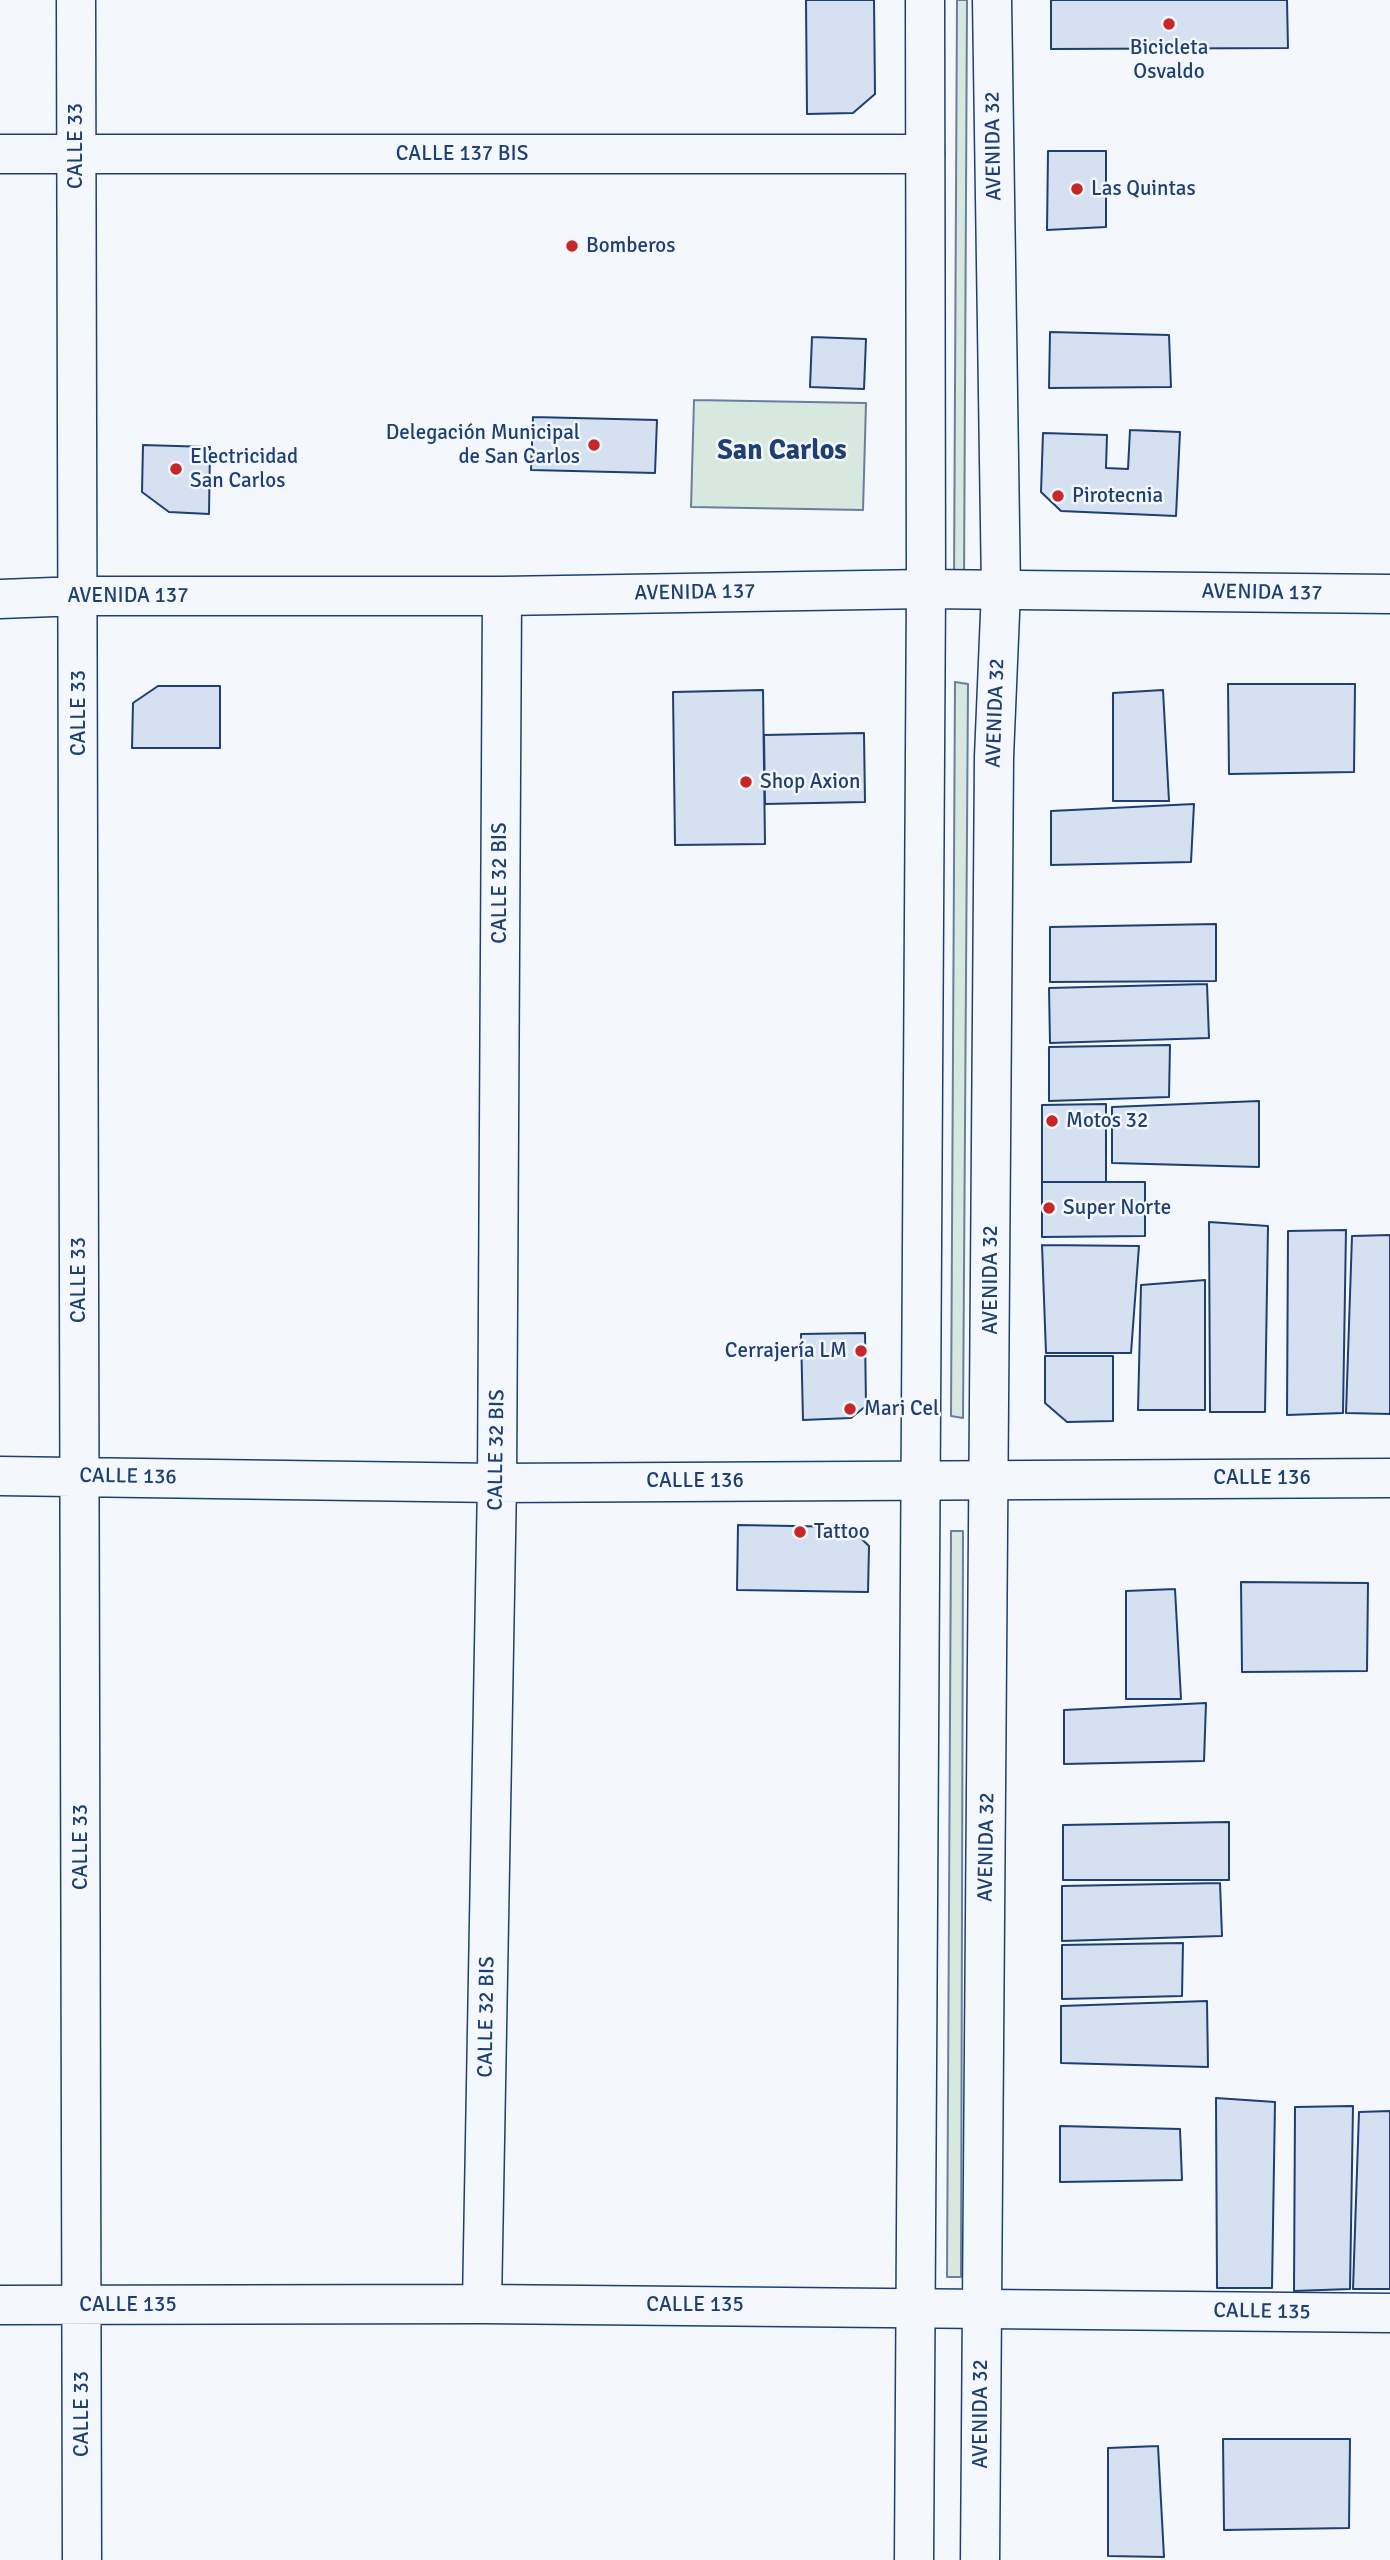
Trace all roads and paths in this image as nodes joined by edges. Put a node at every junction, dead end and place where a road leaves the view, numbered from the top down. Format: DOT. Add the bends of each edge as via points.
graph roads {
  1 [pos="76,0"];
  2 [pos="925,0"];
  3 [pos="992,0"];
  4 [pos="0,154"];
  5 [pos="76,154"];
  6 [pos="925,154"];
  7 [pos="926,589"];
  8 [pos="1001,590"];
  9 [pos="1390,594"];
  10 [pos="79,596"];
  11 [pos="502,596"];
  12 [pos="0,599"];
  13 [pos="0,1476"];
  14 [pos="79,1476"];
  15 [pos="1390,1478"];
  16 [pos="922,1480"];
  17 [pos="990,1480"];
  18 [pos="497,1483"];
  19 [pos="482,2304"];
  20 [pos="0,2305"];
  21 [pos="82,2306"];
  22 [pos="918,2307"];
  23 [pos="982,2309"];
  24 [pos="1390,2313"];
  25 [pos="82,2560"];
  26 [pos="914,2560"];
  27 [pos="981,2560"];
  1 -- 5 [label="street, CALLE 33"];
  2 -- 6 [label="street"];
  3 -- 8 [label="street, AVENIDA 32"];
  4 -- 5 [label="street, CALLE 137 BIS"];
  5 -- 6 [label="street, CALLE 137 BIS"];
  5 -- 10 [label="street, CALLE 33"];
  6 -- 7 [label="street"];
  7 -- 8 [label="street, AVENIDA 137"];
  7 -- 11 [label="street, AVENIDA 137"];
  7 -- 16 [label="street"];
  8 -- 9 [label="street, AVENIDA 137"];
  8 -- 17 [label="street, AVENIDA 32" via="993,771"];
  10 -- 11 [label="street, AVENIDA 137"];
  10 -- 12 [label="street, AVENIDA 137"];
  10 -- 14 [label="street, CALLE 33"];
  11 -- 18 [label="street, CALLE 32 BIS"];
  13 -- 14 [label="street, CALLE 136"];
  14 -- 18 [label="street, CALLE 136"];
  14 -- 21 [label="street, CALLE 33"];
  15 -- 17 [label="street, CALLE 136"];
  16 -- 17 [label="street, CALLE 136"];
  16 -- 18 [label="street, CALLE 136"];
  16 -- 22 [label="street"];
  17 -- 23 [label="street, AVENIDA 32"];
  18 -- 19 [label="street, CALLE 32 BIS"];
  19 -- 21 [label="street, CALLE 135"];
  19 -- 22 [label="street, CALLE 135"];
  20 -- 21 [label="street, CALLE 135"];
  21 -- 25 [label="street, CALLE 33"];
  22 -- 23 [label="street, CALLE 135"];
  22 -- 26 [label="street"];
  23 -- 24 [label="street, CALLE 135"];
  23 -- 27 [label="street, AVENIDA 32"];
}
